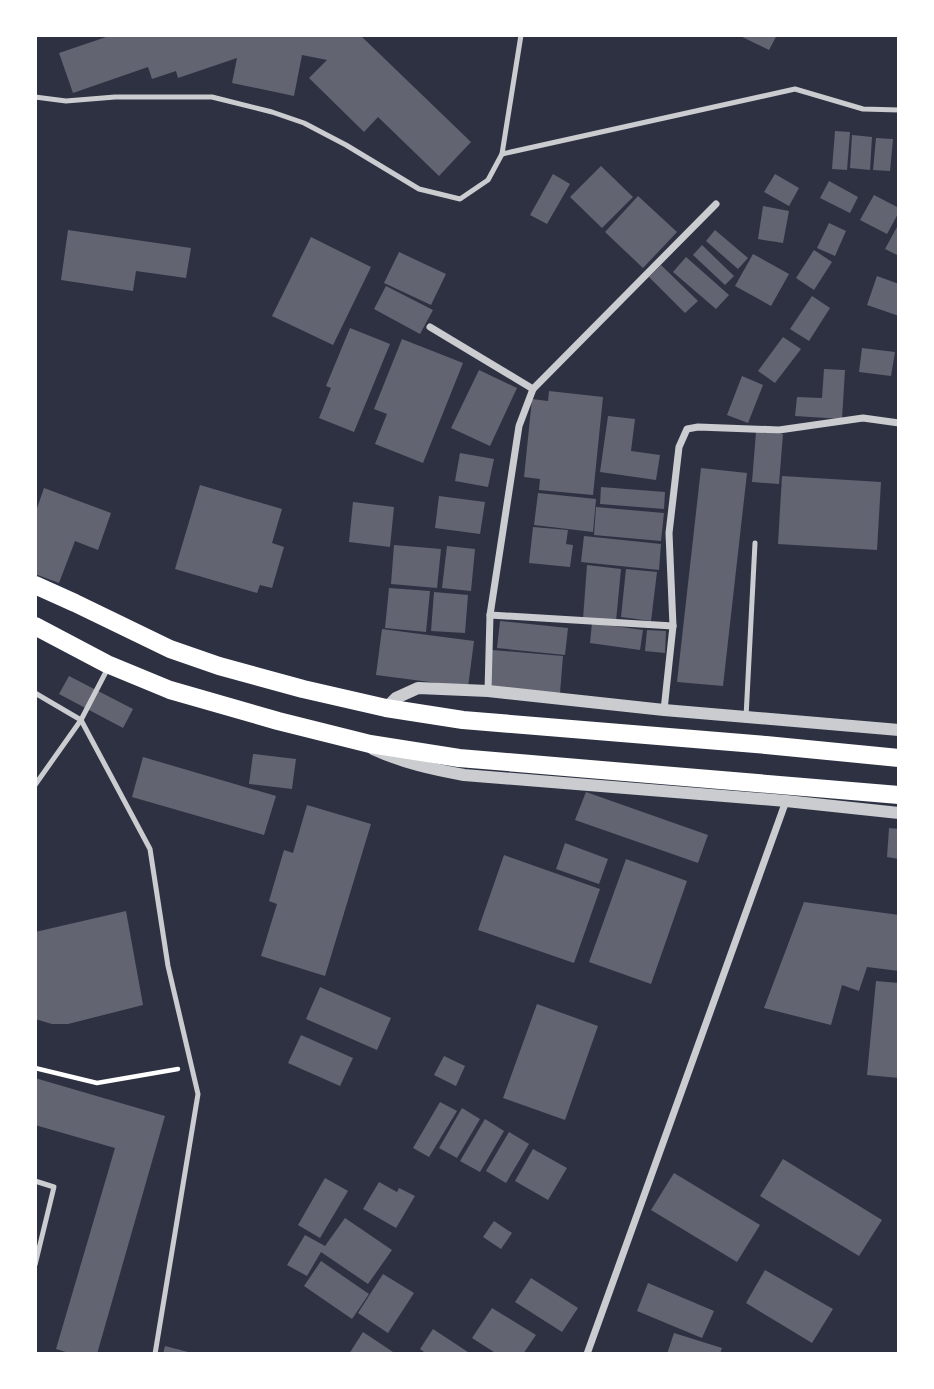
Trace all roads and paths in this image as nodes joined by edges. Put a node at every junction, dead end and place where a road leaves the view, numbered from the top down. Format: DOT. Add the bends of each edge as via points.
graph roads {
  1 [pos="522,35"];
  2 [pos="35,97"];
  3 [pos="899,110"];
  4 [pos="502,154"];
  5 [pos="716,204"];
  6 [pos="430,327"];
  7 [pos="533,389"];
  8 [pos="899,423"];
  9 [pos="755,543"];
  10 [pos="35,585"];
  11 [pos="490,615"];
  12 [pos="35,626"];
  13 [pos="673,626"];
  14 [pos="109,665"];
  15 [pos="488,691"];
  16 [pos="35,694"];
  17 [pos="386,708"];
  18 [pos="664,710"];
  19 [pos="746,717"];
  20 [pos="81,720"];
  21 [pos="899,730"];
  22 [pos="357,741"];
  23 [pos="899,758"];
  24 [pos="35,786"];
  25 [pos="899,795"];
  26 [pos="786,801"];
  27 [pos="899,813"];
  28 [pos="191,1067"];
  29 [pos="35,1068"];
  30 [pos="35,1181"];
  31 [pos="35,1265"];
  32 [pos="155,1354"];
  33 [pos="587,1354"];
  1 -- 4 [label="lane"];
  2 -- 4 [label="lane" via="66,101 212,97 304,124 419,189 460,199 488,180"];
  3 -- 4 [label="lane" via="863,109 795,89"];
  5 -- 7 [label="street"];
  6 -- 7 [label="street"];
  7 -- 11 [label="street" via="519,426"];
  8 -- 13 [label="street" via="863,418 779,430 687,429 679,447 669,533"];
  9 -- 19 [label="lane"];
  10 -- 17 [label="main road" via="195,658"];
  11 -- 13 [label="street"];
  11 -- 15 [label="street"];
  12 -- 14 [label="main road"];
  13 -- 18 [label="street"];
  14 -- 20 [label="lane"];
  14 -- 22 [label="main road" via="170,690"];
  15 -- 17 [label="street" via="418,688"];
  15 -- 18 [label="street"];
  16 -- 20 [label="lane"];
  17 -- 23 [label="main road" via="463,720"];
  18 -- 19 [label="street"];
  19 -- 21 [label="street"];
  20 -- 24 [label="lane"];
  20 -- 28 [label="lane" via="150,849 168,966"];
  22 -- 25 [label="main road" via="459,758"];
  22 -- 26 [label="street" via="396,760 464,775"];
  26 -- 27 [label="street"];
  26 -- 33 [label="street"];
  28 -- 29 [label="path" via="97,1083"];
  28 -- 32 [label="lane" via="198,1094"];
  30 -- 31 [label="lane" via="54,1187"];
}
